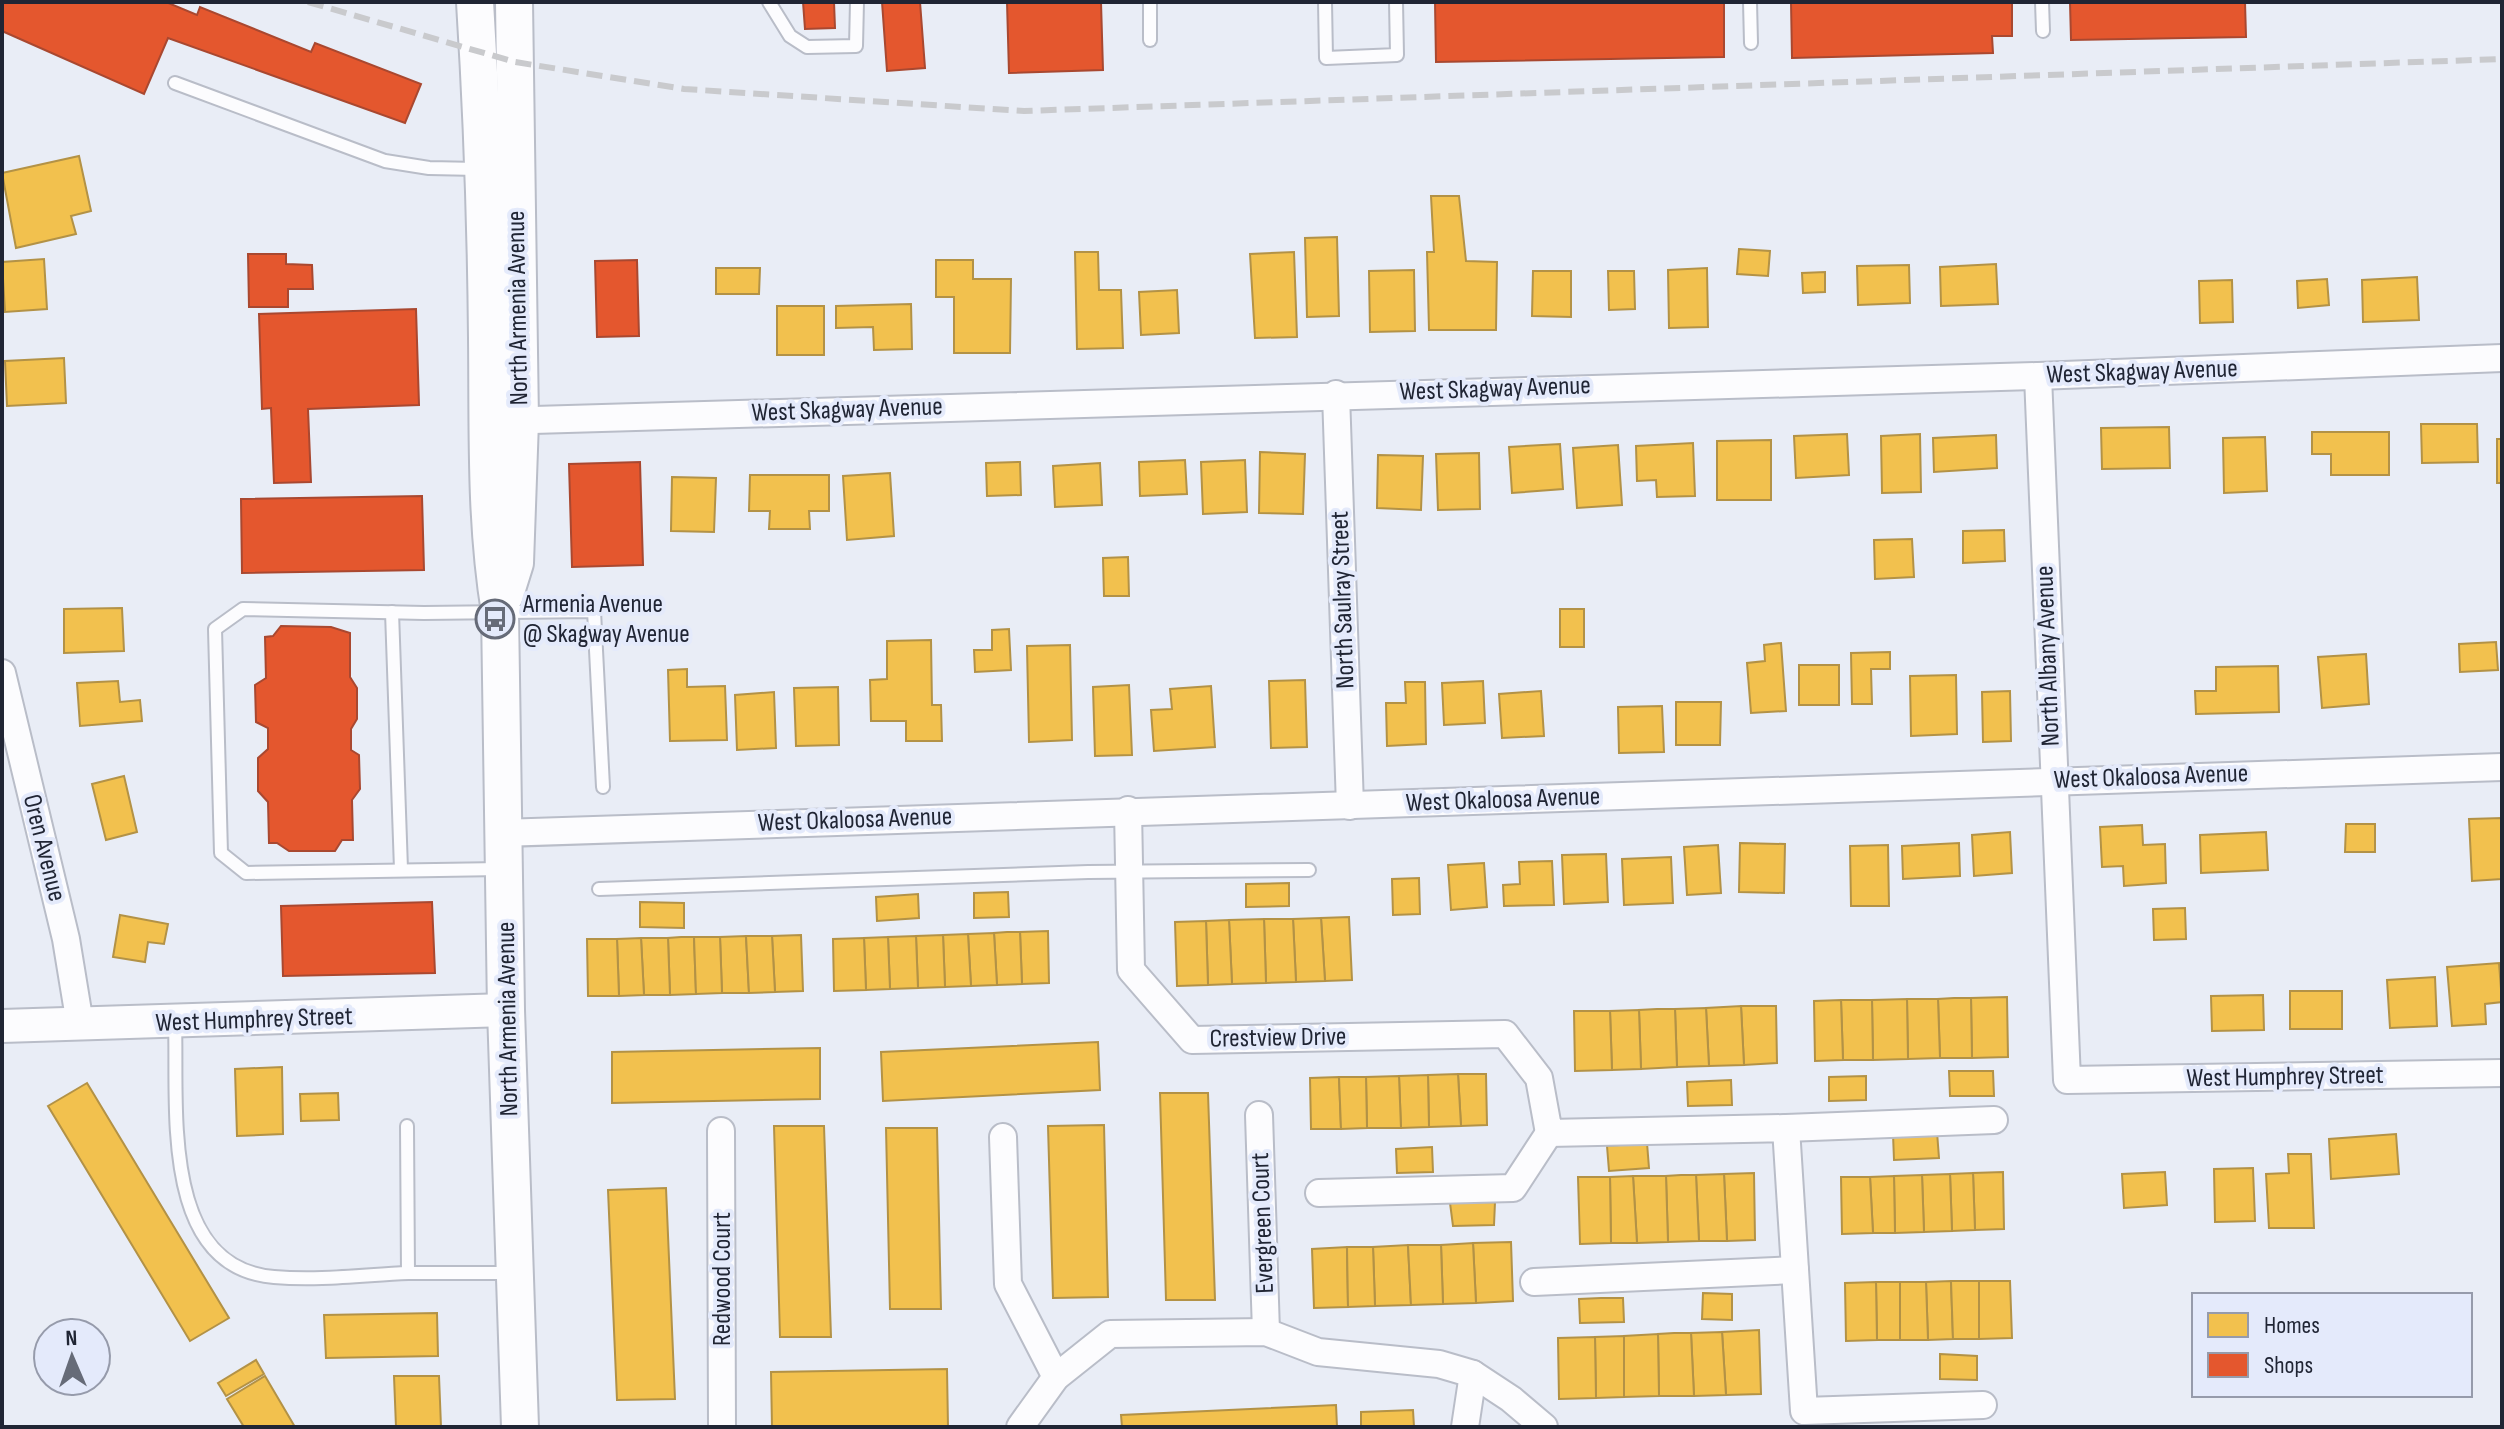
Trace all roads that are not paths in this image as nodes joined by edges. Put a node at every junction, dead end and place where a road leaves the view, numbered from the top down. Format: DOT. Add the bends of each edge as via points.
graph roads {
  1 [pos="475,2"];
  2 [pos="514,2"];
  3 [pos="769,2"];
  4 [pos="857,2"];
  5 [pos="1150,2"];
  6 [pos="1325,2"];
  7 [pos="1396,2"];
  8 [pos="1750,2"];
  9 [pos="2042,2"];
  10 [pos="2043,31"];
  11 [pos="1150,40"];
  12 [pos="1751,43"];
  13 [pos="175,83"];
  14 [pos="482,169"];
  15 [pos="2502,358"];
  16 [pos="2038,376"];
  17 [pos="1336,394"];
  18 [pos="504,421"];
  19 [pos="392,612"];
  20 [pos="500,612"];
  21 [pos="2,673"];
  22 [pos="2502,767"];
  23 [pos="2052,780"];
  24 [pos="603,787"];
  25 [pos="1350,806"];
  26 [pos="1128,810"];
  27 [pos="504,833"];
  28 [pos="401,869"];
  29 [pos="505,869"];
  30 [pos="1309,870"];
  31 [pos="1129,872"];
  32 [pos="599,889"];
  33 [pos="506,1010"];
  34 [pos="175,1023"];
  35 [pos="80,1024"];
  36 [pos="2,1026"];
  37 [pos="2502,1073"];
  38 [pos="2067,1080"];
  39 [pos="1259,1115"];
  40 [pos="1994,1120"];
  41 [pos="407,1126"];
  42 [pos="1786,1128"];
  43 [pos="721,1131"];
  44 [pos="1549,1133"];
  45 [pos="1003,1137"];
  46 [pos="1319,1193"];
  47 [pos="1795,1270"];
  48 [pos="408,1273"];
  49 [pos="515,1274"];
  50 [pos="1534,1282"];
  51 [pos="1266,1332"];
  52 [pos="1473,1374"];
  53 [pos="1056,1377"];
  54 [pos="1983,1405"];
  55 [pos="520,1427"];
  56 [pos="722,1427"];
  57 [pos="1020,1427"];
  58 [pos="1465,1427"];
  59 [pos="1544,1427"];
  1 -- 14 [label="main road, North Armenia Avenue"];
  2 -- 18 [label="main road, North Armenia Avenue"];
  3 -- 4 [label="lane" via="790,36 807,47 856,46"];
  5 -- 11 [label="lane"];
  6 -- 7 [label="lane" via="1326,58 1397,55"];
  8 -- 12 [label="lane"];
  9 -- 10 [label="lane"];
  13 -- 14 [label="lane" via="385,161"];
  14 -- 18 [label="main road, North Armenia Avenue"];
  15 -- 16 [label="street, West Skagway Avenue"];
  16 -- 17 [label="street, West Skagway Avenue"];
  16 -- 23 [label="street, North Albany Avenue"];
  17 -- 18 [label="street, West Skagway Avenue"];
  17 -- 25 [label="street, North Saulray Street"];
  18 -- 20 [label="main road, North Armenia Avenue" via="491,558"];
  19 -- 20 [label="lane"];
  19 -- 28 [label="lane"];
  19 -- 28 [label="lane" via="243,609 215,629 218,805 221,853 246,873"];
  20 -- 24 [label="lane" via="594,611"];
  20 -- 27 [label="main road, North Armenia Avenue"];
  21 -- 35 [label="street, Oren Avenue" via="66,939"];
  22 -- 23 [label="street, West Okaloosa Avenue"];
  23 -- 25 [label="street, West Okaloosa Avenue"];
  23 -- 38 [label="street, North Albany Avenue"];
  25 -- 26 [label="street, West Okaloosa Avenue"];
  26 -- 27 [label="street, West Okaloosa Avenue"];
  26 -- 31 [label="street, Crestview Drive"];
  27 -- 29 [label="main road, North Armenia Avenue"];
  28 -- 29 [label="lane"];
  29 -- 33 [label="main road, North Armenia Avenue"];
  30 -- 31 [label="lane"];
  31 -- 32 [label="lane"];
  31 -- 44 [label="street, Crestview Drive" via="1131,970 1192,1040 1505,1034 1539,1078"];
  33 -- 34 [label="street, West Humphrey Street"];
  33 -- 49 [label="main road, North Armenia Avenue"];
  34 -- 35 [label="street, West Humphrey Street"];
  34 -- 48 [label="lane" via="181,1182 195,1225 224,1262 271,1277"];
  35 -- 36 [label="street, West Humphrey Street"];
  37 -- 38 [label="street, West Humphrey Street"];
  39 -- 51 [label="street, Evergreen Court"];
  40 -- 42 [label="street"];
  41 -- 48 [label="lane"];
  42 -- 44 [label="street"];
  42 -- 47 [label="street"];
  43 -- 56 [label="street, Redwood Court"];
  44 -- 46 [label="street" via="1513,1188"];
  45 -- 53 [label="street" via="1008,1284"];
  47 -- 50 [label="street"];
  47 -- 54 [label="street" via="1804,1411"];
  48 -- 49 [label="lane"];
  49 -- 55 [label="main road, North Armenia Avenue"];
  51 -- 52 [label="street" via="1318,1352 1439,1364"];
  51 -- 53 [label="street" via="1110,1334"];
  52 -- 58 [label="street"];
  52 -- 59 [label="street"];
  53 -- 57 [label="street"];
}
